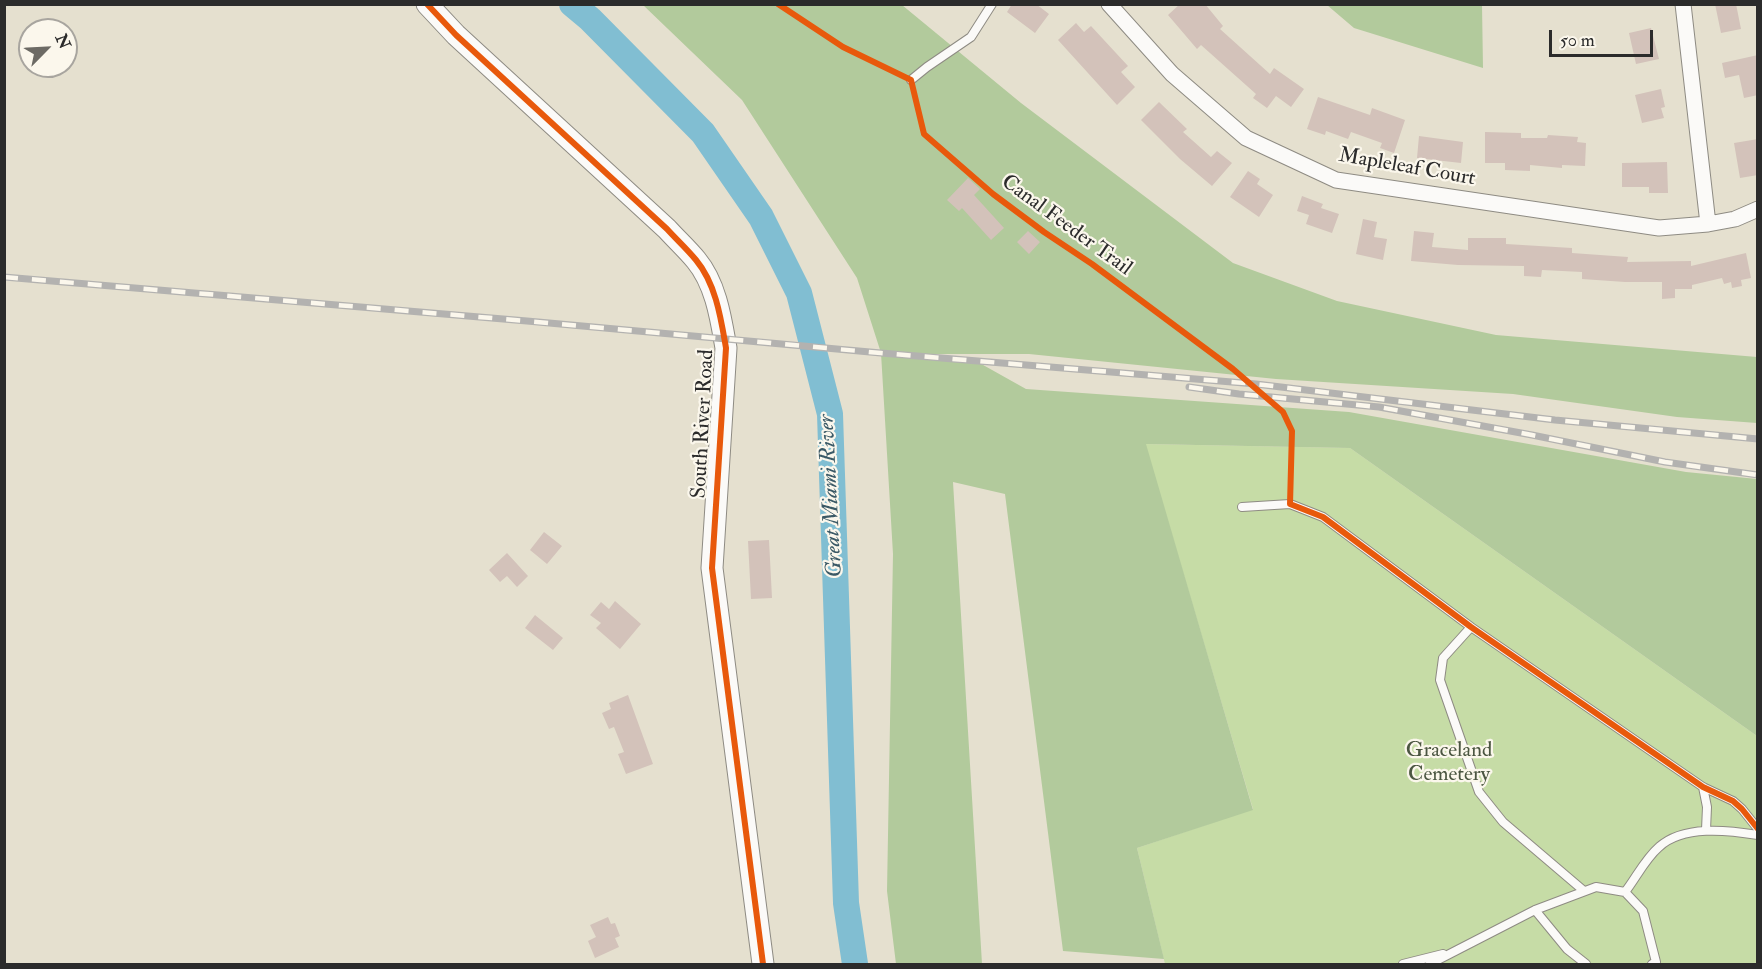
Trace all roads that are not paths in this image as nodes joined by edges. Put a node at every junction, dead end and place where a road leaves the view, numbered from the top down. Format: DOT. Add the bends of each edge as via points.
graph roads {
  1 [pos="427,4"];
  2 [pos="992,4"];
  3 [pos="1109,4"];
  4 [pos="1683,4"];
  5 [pos="911,80"];
  6 [pos="1758,209"];
  7 [pos="1708,224"];
  8 [pos="1242,507"];
  9 [pos="1471,627"];
  10 [pos="1702,787"];
  11 [pos="1758,829"];
  12 [pos="1706,830"];
  13 [pos="1758,835"];
  14 [pos="1584,891"];
  15 [pos="1625,892"];
  16 [pos="1535,910"];
  17 [pos="1456,951"];
  18 [pos="763,964"];
  19 [pos="1403,964"];
  20 [pos="1430,964"];
  21 [pos="1586,964"];
  22 [pos="1655,964"];
  1 -- 18 [label="street, South River Road" via="667,229 697,261 711,287 726,348 712,568"];
  2 -- 5 [label="lane" via="971,37"];
  3 -- 7 [label="street, Mapleleaf Court" via="1172,74 1246,138 1336,180 1659,228"];
  4 -- 7 [label="street"];
  6 -- 7 [label="street, Mapleleaf Court"];
  8 -- 9 [label="lane" via="1290,504 1323,517"];
  9 -- 10 [label="lane"];
  9 -- 14 [label="lane" via="1443,658 1440,680 1479,792 1503,822"];
  10 -- 11 [label="lane" via="1733,801"];
  10 -- 12 [label="lane" via="1707,807"];
  12 -- 13 [label="lane"];
  12 -- 15 [label="lane" via="1670,838"];
  14 -- 15 [label="lane" via="1596,887"];
  14 -- 16 [label="lane"];
  15 -- 22 [label="lane" via="1643,911"];
  16 -- 17 [label="lane"];
  16 -- 21 [label="lane" via="1567,949"];
  17 -- 19 [label="lane"];
  17 -- 20 [label="lane"];
}
